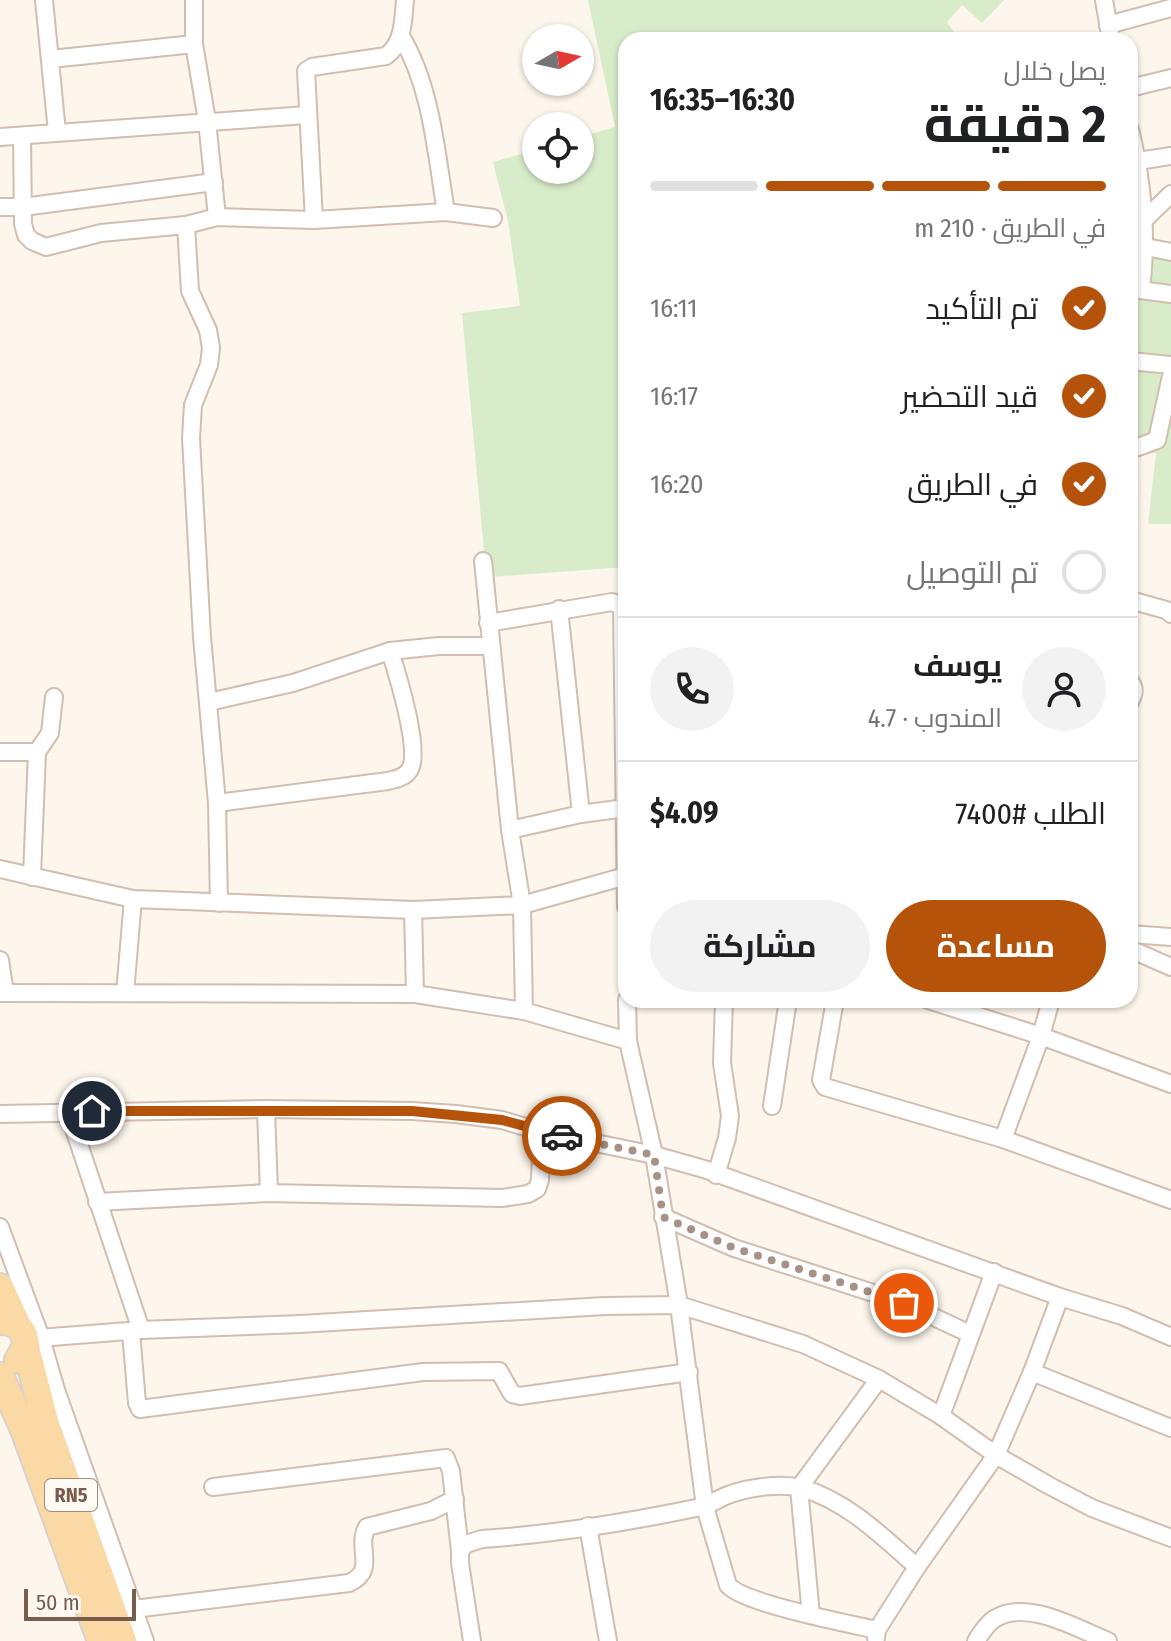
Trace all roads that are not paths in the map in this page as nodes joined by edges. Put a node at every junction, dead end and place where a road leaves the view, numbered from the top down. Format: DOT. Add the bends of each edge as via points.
graph roads {
  1 [pos="44,0"];
  2 [pos="194,0"];
  3 [pos="405,0"];
  4 [pos="1104,0"];
  5 [pos="1171,8"];
  6 [pos="1110,32"];
  7 [pos="401,36"];
  8 [pos="194,44"];
  9 [pos="51,59"];
  10 [pos="1171,78"];
  11 [pos="1138,86"];
  12 [pos="307,115"];
  13 [pos="207,121"];
  14 [pos="57,132"];
  15 [pos="22,136"];
  16 [pos="0,137"];
  17 [pos="1171,156"];
  18 [pos="1138,161"];
  19 [pos="214,182"];
  20 [pos="1171,194"];
  21 [pos="0,207"];
  22 [pos="23,207"];
  23 [pos="446,212"];
  24 [pos="217,217"];
  25 [pos="493,218"];
  26 [pos="1145,219"];
  27 [pos="314,220"];
  28 [pos="186,225"];
  29 [pos="1146,247"];
  30 [pos="1171,252"];
  31 [pos="1138,281"];
  32 [pos="1138,289"];
  33 [pos="1171,294"];
  34 [pos="1138,362"];
  35 [pos="1171,365"];
  36 [pos="1171,376"];
  37 [pos="1138,447"];
  38 [pos="483,561"];
  39 [pos="1138,602"];
  40 [pos="618,604"];
  41 [pos="559,609"];
  42 [pos="1171,614"];
  43 [pos="488,623"];
  44 [pos="490,646"];
  45 [pos="390,651"];
  46 [pos="54,697"];
  47 [pos="209,702"];
  48 [pos="0,752"];
  49 [pos="37,752"];
  50 [pos="217,803"];
  51 [pos="618,809"];
  52 [pos="581,814"];
  53 [pos="510,830"];
  54 [pos="0,869"];
  55 [pos="32,877"];
  56 [pos="618,878"];
  57 [pos="133,899"];
  58 [pos="219,903"];
  59 [pos="522,905"];
  60 [pos="413,910"];
  61 [pos="1138,935"];
  62 [pos="1171,937"];
  63 [pos="1138,953"];
  64 [pos="0,960"];
  65 [pos="1171,967"];
  66 [pos="2,993"];
  67 [pos="125,993"];
  68 [pos="415,994"];
  69 [pos="627,1008"];
  70 [pos="724,1008"];
  71 [pos="787,1008"];
  72 [pos="834,1008"];
  73 [pos="953,1008"];
  74 [pos="1049,1008"];
  75 [pos="524,1011"];
  76 [pos="1041,1036"];
  77 [pos="628,1041"];
  78 [pos="1171,1084"];
  79 [pos="772,1106"];
  80 [pos="266,1109"];
  81 [pos="68,1111"];
  82 [pos="0,1114"];
  83 [pos="542,1132"];
  84 [pos="1003,1139"];
  85 [pos="654,1155"];
  86 [pos="716,1175"];
  87 [pos="269,1193"];
  88 [pos="1171,1200"];
  89 [pos="97,1202"];
  90 [pos="663,1217"];
  91 [pos="0,1227"];
  92 [pos="994,1272"];
  93 [pos="0,1287"];
  94 [pos="1060,1297"];
  95 [pos="679,1305"];
  96 [pos="136,1331"];
  97 [pos="22,1334"];
  98 [pos="970,1334"];
  99 [pos="1171,1337"];
  100 [pos="0,1365"];
  101 [pos="689,1372"];
  102 [pos="1032,1372"];
  103 [pos="0,1376"];
  104 [pos="879,1379"];
  105 [pos="941,1416"];
  106 [pos="1171,1428"];
  107 [pos="996,1455"];
  108 [pos="213,1487"];
  109 [pos="799,1488"];
  110 [pos="455,1499"];
  111 [pos="705,1507"];
  112 [pos="588,1526"];
  113 [pos="1171,1538"];
  114 [pos="460,1551"];
  115 [pos="917,1567"];
  116 [pos="134,1609"];
  117 [pos="811,1615"];
  118 [pos="876,1636"];
  119 [pos="101,1641"];
  120 [pos="123,1641"];
  121 [pos="145,1641"];
  122 [pos="472,1641"];
  123 [pos="608,1641"];
  124 [pos="976,1641"];
  125 [pos="1108,1641"];
  1 -- 9 [label="street"];
  2 -- 8 [label="street"];
  3 -- 7 [label="street"];
  4 -- 6 [label="street"];
  5 -- 6 [label="street"];
  7 -- 12 [label="street" via="386,56 306,71"];
  7 -- 23 [label="street" via="426,98"];
  8 -- 9 [label="street"];
  8 -- 13 [label="street"];
  9 -- 14 [label="street"];
  10 -- 11 [label="street"];
  12 -- 13 [label="street"];
  12 -- 27 [label="street"];
  13 -- 14 [label="street"];
  13 -- 19 [label="street"];
  14 -- 15 [label="street"];
  15 -- 16 [label="street"];
  15 -- 22 [label="street"];
  17 -- 18 [label="street"];
  18 -- 26 [label="street"];
  19 -- 22 [label="street"];
  19 -- 24 [label="street"];
  20 -- 26 [label="street"];
  21 -- 22 [label="street"];
  22 -- 28 [label="street" via="26,235 46,247 101,233"];
  23 -- 25 [label="street"];
  23 -- 27 [label="street"];
  24 -- 27 [label="street"];
  24 -- 28 [label="street"];
  26 -- 29 [label="street"];
  28 -- 47 [label="street" via="190,291 211,348 191,419"];
  29 -- 30 [label="street"];
  29 -- 31 [label="street"];
  32 -- 33 [label="street"];
  34 -- 35 [label="street"];
  36 -- 37 [label="street" via="1157,440"];
  38 -- 43 [label="street"];
  39 -- 42 [label="street"];
  40 -- 41 [label="street"];
  41 -- 43 [label="street"];
  41 -- 52 [label="street"];
  43 -- 44 [label="street"];
  44 -- 45 [label="street"];
  44 -- 53 [label="street"];
  45 -- 47 [label="street" via="293,683"];
  45 -- 50 [label="street" via="409,721 410,771 388,781"];
  46 -- 49 [label="street" via="50,733"];
  47 -- 50 [label="street"];
  48 -- 49 [label="street"];
  49 -- 55 [label="street"];
  50 -- 58 [label="street"];
  51 -- 52 [label="street"];
  52 -- 53 [label="street"];
  53 -- 59 [label="street"];
  54 -- 55 [label="street"];
  55 -- 57 [label="street"];
  56 -- 59 [label="street"];
  57 -- 58 [label="street"];
  57 -- 67 [label="street"];
  58 -- 60 [label="street"];
  59 -- 60 [label="street"];
  59 -- 75 [label="street"];
  60 -- 68 [label="street"];
  61 -- 62 [label="street"];
  63 -- 65 [label="street"];
  64 -- 66 [label="street"];
  66 -- 67 [label="street"];
  67 -- 68 [label="street"];
  68 -- 75 [label="street"];
  69 -- 77 [label="street"];
  70 -- 86 [label="street" via="722,1063 730,1116"];
  71 -- 79 [label="street"];
  72 -- 84 [label="street" via="821,1080 825,1087"];
  73 -- 76 [label="street"];
  74 -- 76 [label="street"];
  75 -- 77 [label="street"];
  76 -- 78 [label="street"];
  76 -- 84 [label="street"];
  77 -- 85 [label="street"];
  80 -- 81 [label="street"];
  80 -- 83 [label="street" via="441,1113 502,1120"];
  80 -- 87 [label="street"];
  81 -- 82 [label="street"];
  81 -- 89 [label="street"];
  83 -- 85 [label="street"];
  83 -- 87 [label="street" via="540,1180 528,1194 502,1198"];
  84 -- 88 [label="street"];
  85 -- 86 [label="street"];
  85 -- 90 [label="street"];
  86 -- 92 [label="street"];
  87 -- 89 [label="street"];
  89 -- 96 [label="street"];
  90 -- 95 [label="street"];
  90 -- 98 [label="street" via="734,1248 904,1303"];
  91 -- 97 [label="street"];
  92 -- 94 [label="street"];
  92 -- 98 [label="street"];
  93 -- 97 [label="main road, RN5"];
  94 -- 99 [label="street"];
  94 -- 102 [label="street"];
  95 -- 96 [label="street"];
  95 -- 101 [label="street"];
  95 -- 104 [label="street" via="803,1344"];
  96 -- 97 [label="street"];
  96 -- 101 [label="street" via="140,1409 423,1372 499,1371 512,1394 520,1396"];
  97 -- 100 [label="main road" via="16,1361"];
  97 -- 116 [label="street" via="66,1420"];
  97 -- 120 [label="main road, RN5" via="45,1422"];
  98 -- 105 [label="street"];
  101 -- 111 [label="street"];
  102 -- 106 [label="street"];
  102 -- 107 [label="street"];
  103 -- 119 [label="main road, RN5"];
  104 -- 105 [label="street"];
  104 -- 109 [label="street"];
  105 -- 107 [label="street"];
  107 -- 113 [label="street" via="1092,1508"];
  107 -- 115 [label="street"];
  108 -- 110 [label="street" via="446,1458"];
  109 -- 111 [label="street" via="752,1489"];
  109 -- 115 [label="street" via="831,1499"];
  109 -- 117 [label="street"];
  110 -- 114 [label="street"];
  110 -- 116 [label="street" via="431,1511 367,1527 364,1569 349,1583"];
  111 -- 112 [label="street"];
  111 -- 117 [label="street" via="732,1590"];
  112 -- 114 [label="street" via="473,1541"];
  112 -- 123 [label="street"];
  114 -- 122 [label="street"];
  115 -- 118 [label="street"];
  116 -- 121 [label="street"];
  117 -- 118 [label="street"];
  124 -- 125 [label="street" via="993,1619 1011,1610 1033,1612"];
}
